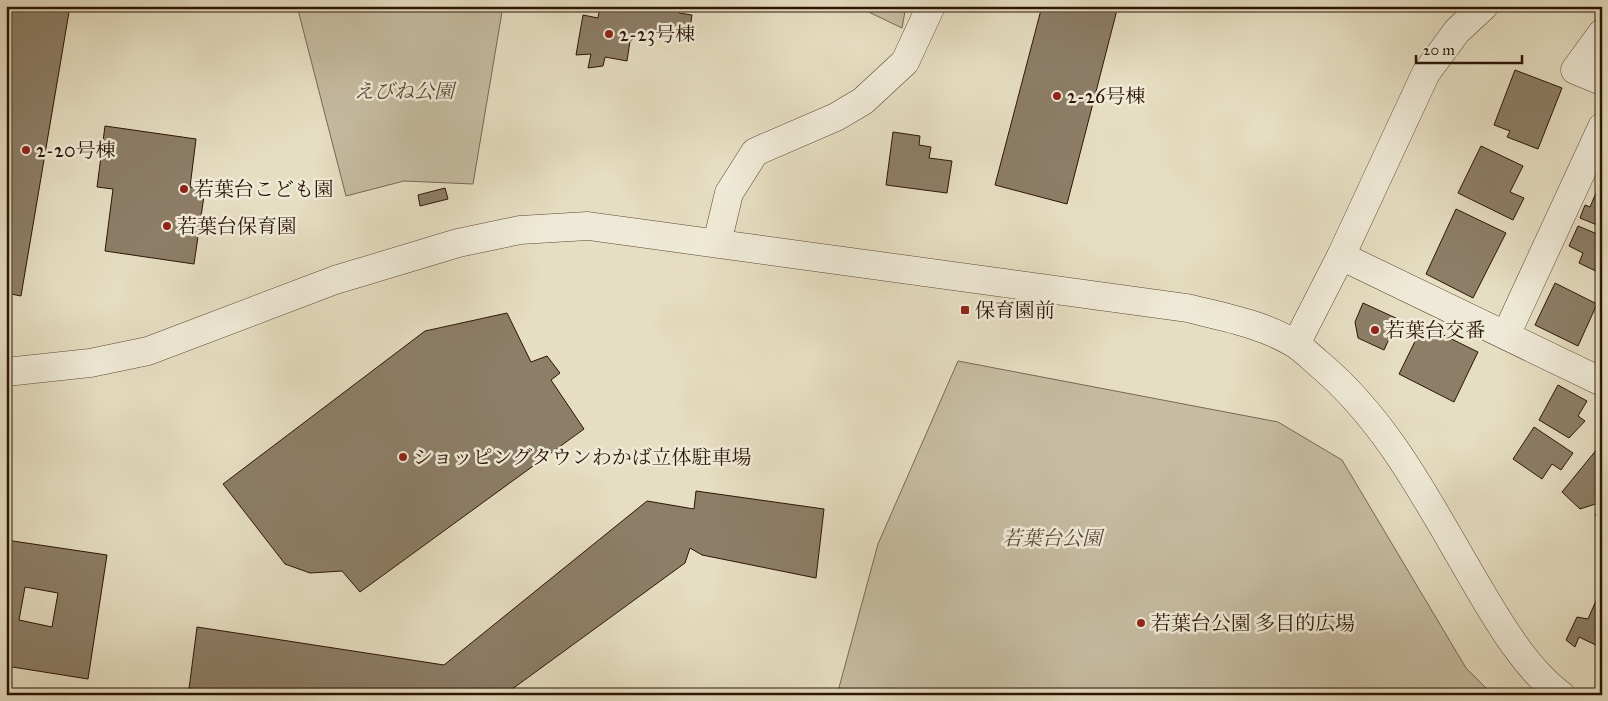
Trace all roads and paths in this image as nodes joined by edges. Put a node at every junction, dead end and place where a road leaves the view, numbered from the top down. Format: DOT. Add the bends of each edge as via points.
graph roads {
  1 [pos="931,6"];
  2 [pos="1484,6"];
  3 [pos="1602,33"];
  4 [pos="1602,81"];
  5 [pos="1602,127"];
  6 [pos="717,244"];
  7 [pos="1341,256"];
  8 [pos="1506,335"];
  9 [pos="1296,344"];
  10 [pos="6,372"];
  11 [pos="1602,382"];
  12 [pos="1561,695"];
  1 -- 6 [label="street" via="905,62 862,101 836,117 756,152 730,193"];
  2 -- 7 [label="street" via="1458,31 1426,73"];
  3 -- 4 [label="street" via="1575,70"];
  5 -- 8 [label="street"];
  6 -- 9 [label="street" via="1187,308 1240,321"];
  6 -- 10 [label="street" via="588,226 520,230 458,244 335,280 148,351"];
  7 -- 8 [label="street"];
  7 -- 9 [label="street"];
  8 -- 11 [label="street"];
  9 -- 12 [label="street" via="1364,406 1395,448 1521,653"];
}
